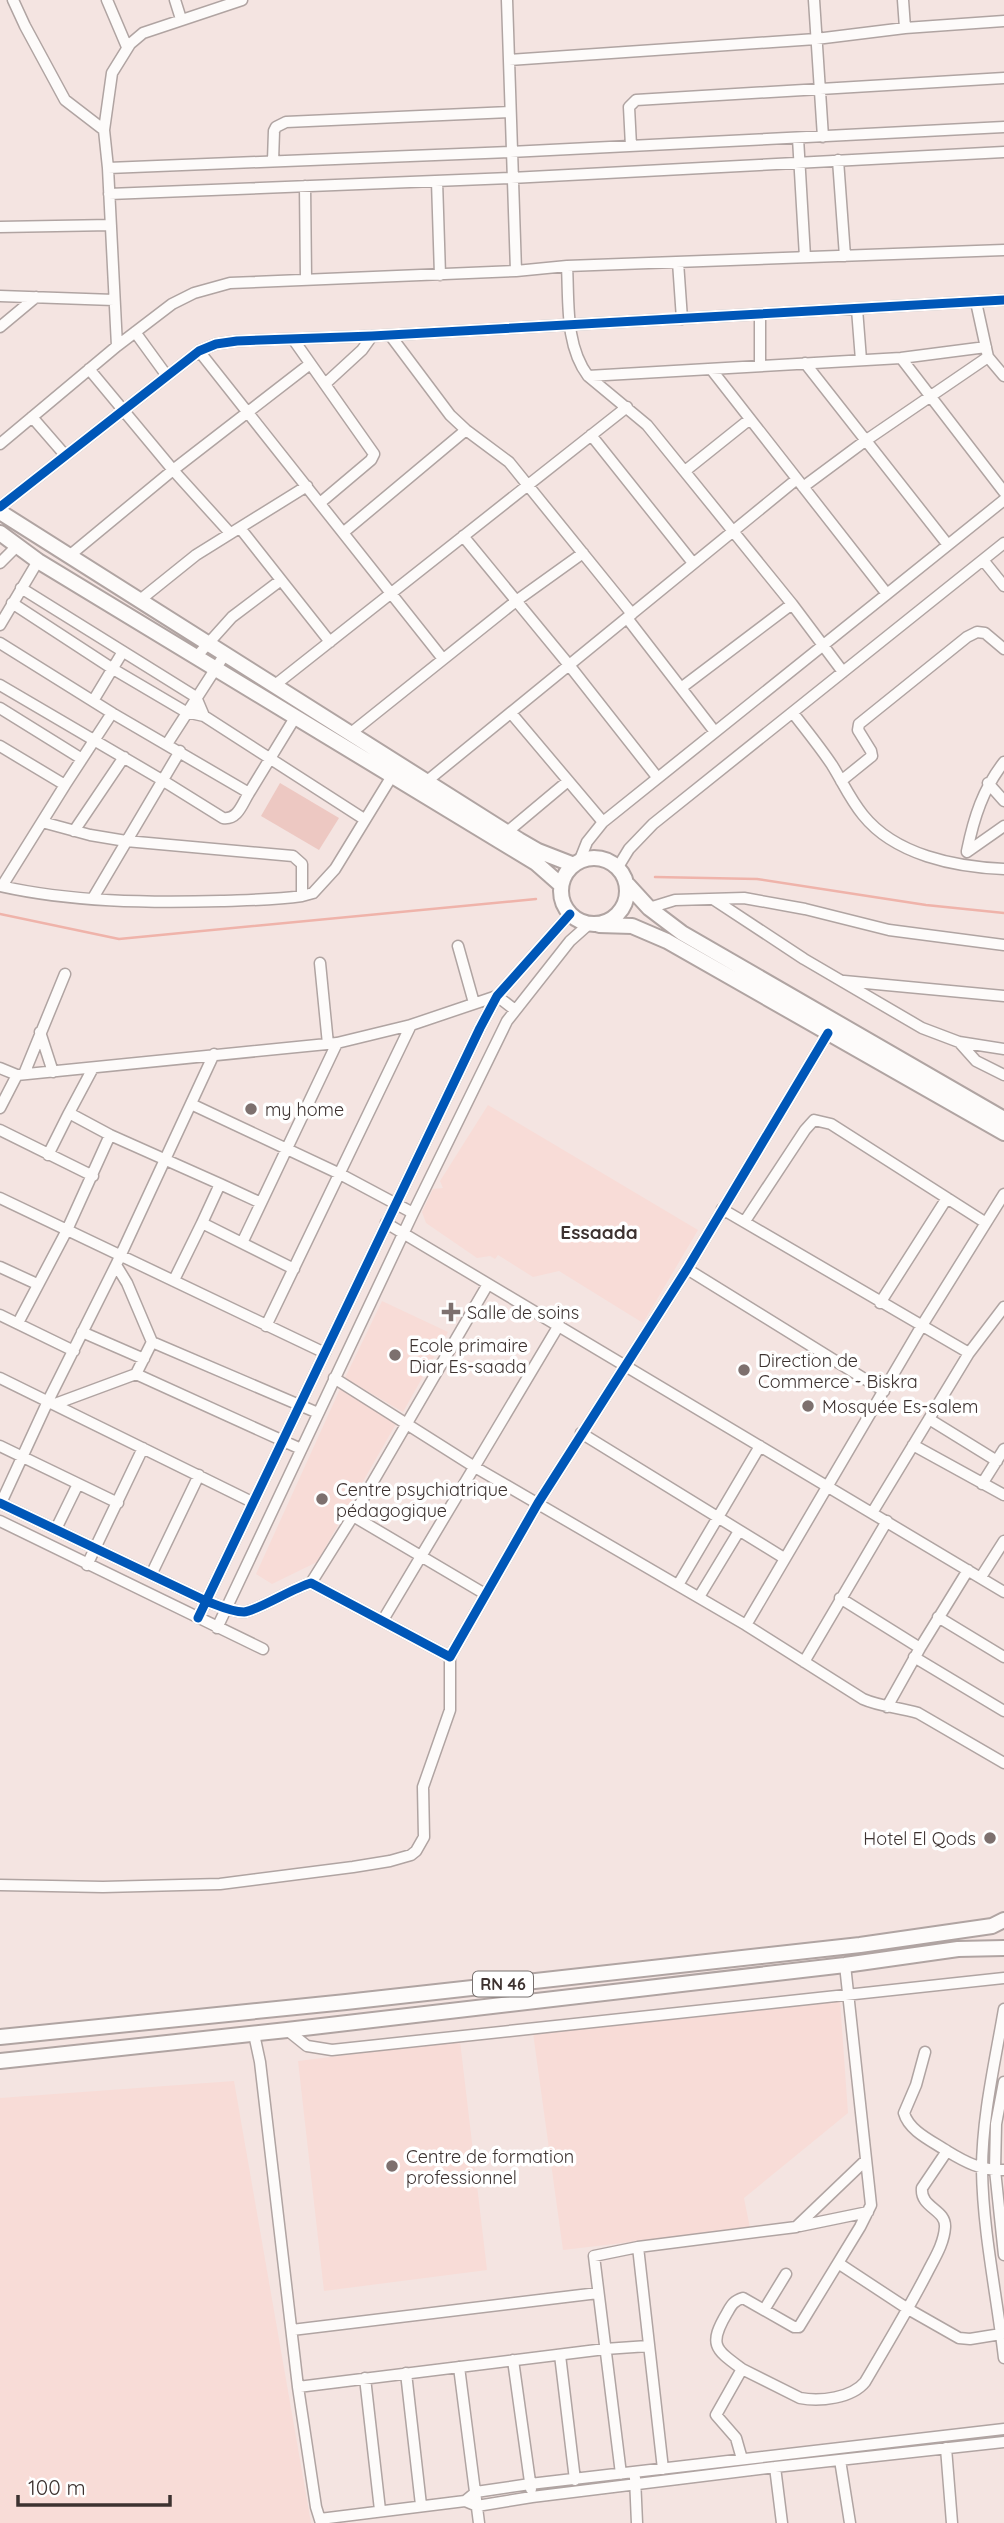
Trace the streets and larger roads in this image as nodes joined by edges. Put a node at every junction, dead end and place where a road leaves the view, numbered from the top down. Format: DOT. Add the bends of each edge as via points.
graph roads {
  1 [pos="13,0"];
  2 [pos="107,0"];
  3 [pos="175,0"];
  4 [pos="242,0"];
  5 [pos="507,0"];
  6 [pos="814,0"];
  7 [pos="903,0"];
  8 [pos="181,19"];
  9 [pos="1004,21"];
  10 [pos="905,28"];
  11 [pos="816,40"];
  12 [pos="127,47"];
  13 [pos="509,60"];
  14 [pos="1004,78"];
  15 [pos="820,89"];
  16 [pos="510,113"];
  17 [pos="1004,127"];
  18 [pos="104,130"];
  19 [pos="822,137"];
  20 [pos="798,138"];
  21 [pos="631,146"];
  22 [pos="510,152"];
  23 [pos="1004,152"];
  24 [pos="838,160"];
  25 [pos="273,162"];
  26 [pos="800,163"];
  27 [pos="108,168"];
  28 [pos="511,178"];
  29 [pos="438,181"];
  30 [pos="305,186"];
  31 [pos="109,194"];
  32 [pos="111,225"];
  33 [pos="0,227"];
  34 [pos="1004,250"];
  35 [pos="845,256"];
  36 [pos="805,257"];
  37 [pos="678,262"];
  38 [pos="567,266"];
  39 [pos="516,271"];
  40 [pos="440,275"];
  41 [pos="306,279"];
  42 [pos="0,296"];
  43 [pos="36,297"];
  44 [pos="114,300"];
  45 [pos="1004,300"];
  46 [pos="976,302"];
  47 [pos="857,309"];
  48 [pos="760,314"];
  49 [pos="682,319"];
  50 [pos="571,325"];
  51 [pos="0,327"];
  52 [pos="135,332"];
  53 [pos="390,335"];
  54 [pos="372,336"];
  55 [pos="292,339"];
  56 [pos="117,346"];
  57 [pos="199,351"];
  58 [pos="987,352"];
  59 [pos="901,358"];
  60 [pos="862,360"];
  61 [pos="805,363"];
  62 [pos="310,364"];
  63 [pos="760,365"];
  64 [pos="89,369"];
  65 [pos="711,369"];
  66 [pos="167,376"];
  67 [pos="588,376"];
  68 [pos="1004,376"];
  69 [pos="325,384"];
  70 [pos="930,396"];
  71 [pos="627,407"];
  72 [pos="124,409"];
  73 [pos="248,412"];
  74 [pos="32,417"];
  75 [pos="750,419"];
  76 [pos="466,430"];
  77 [pos="591,435"];
  78 [pos="865,441"];
  79 [pos="0,444"];
  80 [pos="65,455"];
  81 [pos="173,470"];
  82 [pos="685,471"];
  83 [pos="800,483"];
  84 [pos="307,486"];
  85 [pos="527,486"];
  86 [pos="1004,492"];
  87 [pos="1004,500"];
  88 [pos="320,503"];
  89 [pos="0,510"];
  90 [pos="240,528"];
  91 [pos="733,531"];
  92 [pos="344,532"];
  93 [pos="0,533"];
  94 [pos="230,533"];
  95 [pos="463,536"];
  96 [pos="1004,543"];
  97 [pos="948,545"];
  98 [pos="17,546"];
  99 [pos="583,553"];
  100 [pos="69,556"];
  101 [pos="983,560"];
  102 [pos="38,561"];
  103 [pos="0,563"];
  104 [pos="693,563"];
  105 [pos="281,580"];
  106 [pos="1004,586"];
  107 [pos="22,588"];
  108 [pos="391,593"];
  109 [pos="887,594"];
  110 [pos="140,600"];
  111 [pos="516,601"];
  112 [pos="12,603"];
  113 [pos="792,604"];
  114 [pos="629,616"];
  115 [pos="0,625"];
  116 [pos="330,642"];
  117 [pos="208,643"];
  118 [pos="823,645"];
  119 [pos="2,648"];
  120 [pos="1004,649"];
  121 [pos="122,653"];
  122 [pos="225,654"];
  123 [pos="197,656"];
  124 [pos="443,659"];
  125 [pos="569,665"];
  126 [pos="216,668"];
  127 [pos="113,669"];
  128 [pos="843,672"];
  129 [pos="0,685"];
  130 [pos="275,685"];
  131 [pos="681,688"];
  132 [pos="196,697"];
  133 [pos="93,701"];
  134 [pos="0,708"];
  135 [pos="186,712"];
  136 [pos="112,713"];
  137 [pos="511,713"];
  138 [pos="793,713"];
  139 [pos="204,716"];
  140 [pos="296,716"];
  141 [pos="715,732"];
  142 [pos="351,733"];
  143 [pos="94,740"];
  144 [pos="167,744"];
  145 [pos="0,746"];
  146 [pos="180,751"];
  147 [pos="124,757"];
  148 [pos="82,759"];
  149 [pos="269,759"];
  150 [pos="1004,762"];
  151 [pos="396,769"];
  152 [pos="657,777"];
  153 [pos="162,780"];
  154 [pos="427,781"];
  155 [pos="568,781"];
  156 [pos="841,781"];
  157 [pos="988,783"];
  158 [pos="65,785"];
  159 [pos="248,793"];
  160 [pos="1004,802"];
  161 [pos="364,820"];
  162 [pos="42,822"];
  163 [pos="603,822"];
  164 [pos="1004,827"];
  165 [pos="74,831"];
  166 [pos="506,833"];
  167 [pos="126,841"];
  168 [pos="967,851"];
  169 [pos="576,863"];
  170 [pos="959,864"];
  171 [pos="618,867"];
  172 [pos="1004,869"];
  173 [pos="561,885"];
  174 [pos="628,885"];
  175 [pos="1,886"];
  176 [pos="302,896"];
  177 [pos="93,898"];
  178 [pos="713,899"];
  179 [pos="649,908"];
  180 [pos="570,914"];
  181 [pos="593,925"];
  182 [pos="1004,945"];
  183 [pos="458,946"];
  184 [pos="320,963"];
  185 [pos="65,974"];
  186 [pos="840,981"];
  187 [pos="497,996"];
  188 [pos="1004,996"];
  189 [pos="474,1003"];
  190 [pos="515,1010"];
  191 [pos="411,1025"];
  192 [pos="40,1032"];
  193 [pos="828,1033"];
  194 [pos="959,1042"];
  195 [pos="333,1044"];
  196 [pos="1004,1049"];
  197 [pos="214,1054"];
  198 [pos="0,1068"];
  199 [pos="93,1068"];
  200 [pos="53,1072"];
  201 [pos="21,1075"];
  202 [pos="1004,1075"];
  203 [pos="191,1104"];
  204 [pos="0,1108"];
  205 [pos="69,1113"];
  206 [pos="1004,1119"];
  207 [pos="0,1130"];
  208 [pos="1004,1133"];
  209 [pos="110,1135"];
  210 [pos="287,1150"];
  211 [pos="48,1155"];
  212 [pos="164,1159"];
  213 [pos="340,1174"];
  214 [pos="93,1176"];
  215 [pos="220,1184"];
  216 [pos="1003,1196"];
  217 [pos="0,1198"];
  218 [pos="947,1198"];
  219 [pos="395,1202"];
  220 [pos="261,1203"];
  221 [pos="722,1209"];
  222 [pos="413,1213"];
  223 [pos="745,1221"];
  224 [pos="202,1223"];
  225 [pos="386,1223"];
  226 [pos="986,1223"];
  227 [pos="67,1230"];
  228 [pos="404,1232"];
  229 [pos="242,1243"];
  230 [pos="118,1260"];
  231 [pos="0,1267"];
  232 [pos="294,1269"];
  233 [pos="687,1269"];
  234 [pos="174,1280"];
  235 [pos="37,1284"];
  236 [pos="488,1284"];
  237 [pos="880,1303"];
  238 [pos="1004,1309"];
  239 [pos="0,1315"];
  240 [pos="18,1324"];
  241 [pos="559,1325"];
  242 [pos="266,1326"];
  243 [pos="921,1327"];
  244 [pos="82,1332"];
  245 [pos="152,1342"];
  246 [pos="74,1351"];
  247 [pos="324,1353"];
  248 [pos="969,1353"];
  249 [pos="144,1359"];
  250 [pos="624,1364"];
  251 [pos="136,1374"];
  252 [pos="0,1378"];
  253 [pos="334,1378"];
  254 [pos="884,1391"];
  255 [pos="52,1403"];
  256 [pos="299,1405"];
  257 [pos="318,1413"];
  258 [pos="929,1419"];
  259 [pos="407,1424"];
  260 [pos="581,1433"];
  261 [pos="282,1440"];
  262 [pos="913,1445"];
  263 [pos="0,1446"];
  264 [pos="760,1446"];
  265 [pos="143,1448"];
  266 [pos="301,1449"];
  267 [pos="1004,1449"];
  268 [pos="22,1457"];
  269 [pos="997,1461"];
  270 [pos="473,1466"];
  271 [pos="199,1475"];
  272 [pos="78,1484"];
  273 [pos="982,1484"];
  274 [pos="827,1486"];
  275 [pos="1004,1495"];
  276 [pos="252,1502"];
  277 [pos="1,1503"];
  278 [pos="118,1503"];
  279 [pos="538,1503"];
  280 [pos="872,1513"];
  281 [pos="353,1516"];
  282 [pos="716,1517"];
  283 [pos="0,1521"];
  284 [pos="887,1521"];
  285 [pos="56,1530"];
  286 [pos="739,1531"];
  287 [pos="1004,1541"];
  288 [pos="95,1548"];
  289 [pos="420,1556"];
  290 [pos="784,1558"];
  291 [pos="87,1565"];
  292 [pos="968,1570"];
  293 [pos="151,1575"];
  294 [pos="981,1577"];
  295 [pos="311,1583"];
  296 [pos="678,1585"];
  297 [pos="1004,1592"];
  298 [pos="485,1594"];
  299 [pos="699,1597"];
  300 [pos="840,1598"];
  301 [pos="206,1601"];
  302 [pos="225,1608"];
  303 [pos="938,1617"];
  304 [pos="198,1618"];
  305 [pos="383,1620"];
  306 [pos="746,1625"];
  307 [pos="217,1628"];
  308 [pos="263,1650"];
  309 [pos="917,1652"];
  310 [pos="450,1657"];
  311 [pos="1004,1657"];
  312 [pos="804,1662"];
  313 [pos="887,1707"];
  314 [pos="1004,1711"];
  315 [pos="1004,1763"];
  316 [pos="0,1885"];
  317 [pos="1004,1920"];
  318 [pos="1004,1948"];
  319 [pos="845,1965"];
  320 [pos="1004,1978"];
  321 [pos="846,1994"];
  322 [pos="1004,2010"];
  323 [pos="288,2030"];
  324 [pos="254,2034"];
  325 [pos="0,2038"];
  326 [pos="925,2052"];
  327 [pos="0,2061"];
  328 [pos="1004,2082"];
  329 [pos="947,2151"];
  330 [pos="866,2161"];
  331 [pos="982,2168"];
  332 [pos="999,2170"];
  333 [pos="868,2212"];
  334 [pos="796,2227"];
  335 [pos="638,2247"];
  336 [pos="1004,2255"];
  337 [pos="838,2263"];
  338 [pos="786,2274"];
  339 [pos="597,2293"];
  340 [pos="908,2309"];
  341 [pos="764,2311"];
  342 [pos="292,2330"];
  343 [pos="1001,2334"];
  344 [pos="649,2346"];
  345 [pos="605,2348"];
  346 [pos="560,2355"];
  347 [pos="1004,2358"];
  348 [pos="513,2360"];
  349 [pos="459,2367"];
  350 [pos="742,2368"];
  351 [pos="406,2373"];
  352 [pos="365,2378"];
  353 [pos="298,2387"];
  354 [pos="1004,2429"];
  355 [pos="1004,2442"];
  356 [pos="946,2448"];
  357 [pos="742,2459"];
  358 [pos="840,2459"];
  359 [pos="775,2467"];
  360 [pos="663,2469"];
  361 [pos="634,2473"];
  362 [pos="621,2474"];
  363 [pos="575,2480"];
  364 [pos="530,2484"];
  365 [pos="635,2484"];
  366 [pos="476,2492"];
  367 [pos="532,2497"];
  368 [pos="465,2501"];
  369 [pos="421,2505"];
  370 [pos="477,2506"];
  371 [pos="380,2510"];
  372 [pos="320,2521"];
  373 [pos="479,2523"];
  374 [pos="637,2523"];
  375 [pos="782,2523"];
  376 [pos="850,2523"];
  377 [pos="952,2523"];
  1 -- 18 [label="street" via="65,100"];
  2 -- 12 [label="street"];
  3 -- 8 [label="street"];
  4 -- 8 [label="street"];
  5 -- 13 [label="street"];
  6 -- 11 [label="street"];
  7 -- 10 [label="street"];
  8 -- 12 [label="street" via="143,33"];
  9 -- 10 [label="street"];
  10 -- 11 [label="street"];
  11 -- 13 [label="street"];
  11 -- 15 [label="street"];
  12 -- 18 [label="street" via="112,73"];
  13 -- 16 [label="street"];
  14 -- 15 [label="street"];
  15 -- 19 [label="street"];
  15 -- 21 [label="street" via="636,100 629,107"];
  16 -- 22 [label="street"];
  16 -- 25 [label="street" via="286,122 274,131"];
  17 -- 19 [label="street"];
  18 -- 27 [label="street"];
  19 -- 20 [label="street"];
  20 -- 21 [label="street"];
  20 -- 26 [label="street"];
  21 -- 22 [label="street"];
  22 -- 25 [label="street"];
  22 -- 28 [label="street"];
  23 -- 24 [label="street"];
  24 -- 26 [label="street"];
  24 -- 35 [label="street"];
  25 -- 27 [label="street"];
  26 -- 28 [label="street"];
  26 -- 36 [label="street"];
  27 -- 31 [label="street"];
  28 -- 29 [label="street"];
  28 -- 39 [label="street"];
  29 -- 30 [label="street"];
  29 -- 40 [label="street"];
  30 -- 31 [label="street"];
  30 -- 41 [label="street"];
  31 -- 32 [label="street"];
  32 -- 33 [label="street"];
  32 -- 44 [label="street"];
  34 -- 35 [label="street"];
  35 -- 36 [label="street"];
  36 -- 37 [label="street"];
  37 -- 38 [label="street"];
  37 -- 49 [label="street"];
  38 -- 39 [label="street"];
  38 -- 50 [label="street"];
  39 -- 40 [label="street"];
  40 -- 41 [label="street"];
  41 -- 52 [label="street" via="230,283 194,292"];
  42 -- 43 [label="street"];
  43 -- 44 [label="street"];
  43 -- 51 [label="street"];
  44 -- 56 [label="street"];
  45 -- 46 [label="street"];
  46 -- 47 [label="street"];
  46 -- 58 [label="street"];
  47 -- 48 [label="street"];
  47 -- 60 [label="street"];
  48 -- 49 [label="street"];
  48 -- 63 [label="street"];
  49 -- 50 [label="street"];
  50 -- 53 [label="street"];
  50 -- 67 [label="street" via="576,357"];
  52 -- 56 [label="street"];
  52 -- 66 [label="street"];
  53 -- 54 [label="street"];
  53 -- 76 [label="street"];
  54 -- 55 [label="street"];
  54 -- 69 [label="street"];
  55 -- 57 [label="street" via="228,341"];
  55 -- 62 [label="street"];
  56 -- 64 [label="street"];
  57 -- 66 [label="street"];
  57 -- 73 [label="street"];
  58 -- 59 [label="street"];
  58 -- 68 [label="street"];
  58 -- 70 [label="street"];
  59 -- 60 [label="street"];
  59 -- 70 [label="street"];
  60 -- 61 [label="street"];
  61 -- 63 [label="street"];
  61 -- 78 [label="street"];
  62 -- 69 [label="street"];
  62 -- 73 [label="street"];
  63 -- 65 [label="street"];
  64 -- 72 [label="street"];
  64 -- 74 [label="street"];
  65 -- 67 [label="street"];
  65 -- 75 [label="street"];
  66 -- 72 [label="street"];
  67 -- 71 [label="street"];
  69 -- 88 [label="street" via="374,454"];
  70 -- 78 [label="street"];
  70 -- 86 [label="street"];
  71 -- 77 [label="street"];
  71 -- 82 [label="street"];
  72 -- 80 [label="street"];
  72 -- 81 [label="street"];
  73 -- 81 [label="street"];
  73 -- 84 [label="street"];
  74 -- 79 [label="street"];
  74 -- 80 [label="street"];
  75 -- 82 [label="street"];
  75 -- 83 [label="street"];
  76 -- 85 [label="street" via="500,454"];
  76 -- 92 [label="street"];
  77 -- 85 [label="street"];
  77 -- 104 [label="street"];
  78 -- 83 [label="street"];
  78 -- 97 [label="street"];
  80 -- 89 [label="street"];
  81 -- 94 [label="street"];
  81 -- 100 [label="street"];
  82 -- 91 [label="street"];
  83 -- 91 [label="street"];
  83 -- 109 [label="street"];
  84 -- 88 [label="street"];
  84 -- 90 [label="street"];
  85 -- 95 [label="street"];
  85 -- 99 [label="street"];
  87 -- 97 [label="street"];
  88 -- 92 [label="street"];
  89 -- 100 [label="street"];
  90 -- 94 [label="street"];
  90 -- 105 [label="street"];
  91 -- 104 [label="street"];
  91 -- 113 [label="street"];
  92 -- 108 [label="street"];
  93 -- 98 [label="street"];
  94 -- 110 [label="street"];
  95 -- 108 [label="street"];
  95 -- 111 [label="street"];
  96 -- 101 [label="street"];
  97 -- 109 [label="street"];
  98 -- 102 [label="street"];
  98 -- 103 [label="street"];
  99 -- 111 [label="street"];
  99 -- 114 [label="street"];
  100 -- 110 [label="street"];
  101 -- 106 [label="street"];
  101 -- 128 [label="street"];
  102 -- 107 [label="street"];
  102 -- 123 [label="street"];
  104 -- 114 [label="street"];
  105 -- 116 [label="street"];
  105 -- 117 [label="street" via="232,617"];
  107 -- 112 [label="street"];
  107 -- 121 [label="street"];
  108 -- 116 [label="street"];
  108 -- 124 [label="street"];
  109 -- 118 [label="street"];
  110 -- 117 [label="street"];
  111 -- 124 [label="street"];
  111 -- 125 [label="street"];
  112 -- 115 [label="street"];
  112 -- 127 [label="street"];
  113 -- 118 [label="street"];
  113 -- 131 [label="street"];
  114 -- 125 [label="street"];
  114 -- 131 [label="street"];
  116 -- 130 [label="street"];
  117 -- 122 [label="street"];
  117 -- 123 [label="street"];
  118 -- 128 [label="street"];
  118 -- 141 [label="street"];
  119 -- 133 [label="street"];
  120 -- 156 [label="street" via="985,633 976,632 858,725 872,756"];
  121 -- 127 [label="street"];
  121 -- 132 [label="street"];
  122 -- 126 [label="street"];
  122 -- 130 [label="street"];
  123 -- 126 [label="street"];
  124 -- 142 [label="street"];
  125 -- 137 [label="street"];
  125 -- 152 [label="street"];
  126 -- 132 [label="street"];
  126 -- 140 [label="street"];
  127 -- 133 [label="street"];
  127 -- 135 [label="street"];
  128 -- 138 [label="street"];
  129 -- 143 [label="street"];
  130 -- 142 [label="street"];
  131 -- 141 [label="street"];
  132 -- 135 [label="street"];
  132 -- 139 [label="street"];
  133 -- 136 [label="street"];
  134 -- 148 [label="street"];
  135 -- 139 [label="street"];
  135 -- 144 [label="street"];
  136 -- 143 [label="street"];
  136 -- 144 [label="street"];
  137 -- 154 [label="street"];
  137 -- 155 [label="street"];
  138 -- 156 [label="street"];
  138 -- 171 [label="street" via="653,824"];
  139 -- 149 [label="street"];
  140 -- 149 [label="street"];
  140 -- 151 [label="street"];
  141 -- 152 [label="street"];
  142 -- 151 [label="street"];
  143 -- 147 [label="street"];
  143 -- 148 [label="street"];
  144 -- 146 [label="street"];
  145 -- 158 [label="street"];
  146 -- 153 [label="street"];
  146 -- 159 [label="street"];
  147 -- 153 [label="street"];
  147 -- 165 [label="street"];
  148 -- 158 [label="street"];
  149 -- 159 [label="street"];
  149 -- 161 [label="street"];
  150 -- 157 [label="street"];
  151 -- 154 [label="street"];
  151 -- 161 [label="street"];
  151 -- 173 [label="street" via="536,863"];
  152 -- 163 [label="street"];
  153 -- 159 [label="street" via="225,819 236,815"];
  153 -- 167 [label="street"];
  154 -- 166 [label="street"];
  155 -- 163 [label="street"];
  155 -- 166 [label="street"];
  156 -- 170 [label="street" via="863,816 892,842"];
  157 -- 160 [label="street"];
  157 -- 168 [label="street"];
  158 -- 162 [label="street"];
  161 -- 176 [label="street" via="335,869 313,893"];
  162 -- 165 [label="street"];
  162 -- 175 [label="street"];
  163 -- 169 [label="street"];
  164 -- 168 [label="street"];
  165 -- 167 [label="street"];
  166 -- 169 [label="street" via="538,851"];
  167 -- 176 [label="street" via="293,856 302,864"];
  167 -- 177 [label="street"];
  168 -- 170 [label="street"];
  169 -- 171 [label="street" via="599,858"];
  169 -- 173 [label="street"];
  170 -- 172 [label="street"];
  171 -- 174 [label="street"];
  173 -- 180 [label="street"];
  174 -- 179 [label="street"];
  174 -- 181 [label="street" via="618,916"];
  175 -- 177 [label="street"];
  176 -- 177 [label="street" via="191,902"];
  178 -- 179 [label="street" via="675,900"];
  178 -- 182 [label="street" via="771,902 890,930"];
  178 -- 186 [label="street"];
  179 -- 206 [label="street" via="704,947"];
  180 -- 181 [label="street"];
  180 -- 187 [label="street"];
  181 -- 190 [label="street" via="569,942"];
  181 -- 193 [label="street" via="632,926 667,941"];
  183 -- 189 [label="street"];
  184 -- 195 [label="street"];
  185 -- 192 [label="street"];
  186 -- 188 [label="street"];
  186 -- 194 [label="street" via="922,1028"];
  187 -- 189 [label="street"];
  187 -- 190 [label="street"];
  187 -- 219 [label="street"];
  189 -- 191 [label="street"];
  190 -- 222 [label="street"];
  191 -- 195 [label="street"];
  191 -- 213 [label="street"];
  192 -- 200 [label="street"];
  192 -- 201 [label="street"];
  193 -- 208 [label="street"];
  193 -- 221 [label="street"];
  194 -- 196 [label="street"];
  194 -- 202 [label="street" via="976,1061"];
  195 -- 197 [label="street"];
  195 -- 210 [label="street"];
  197 -- 199 [label="street"];
  197 -- 203 [label="street"];
  198 -- 201 [label="street"];
  199 -- 200 [label="street"];
  199 -- 205 [label="street"];
  200 -- 201 [label="street"];
  201 -- 204 [label="street"];
  203 -- 210 [label="street"];
  203 -- 212 [label="street"];
  205 -- 209 [label="street"];
  205 -- 211 [label="street"];
  207 -- 211 [label="street"];
  209 -- 212 [label="street"];
  209 -- 214 [label="street"];
  210 -- 213 [label="street"];
  210 -- 220 [label="street"];
  211 -- 214 [label="street"];
  212 -- 215 [label="street"];
  212 -- 230 [label="street"];
  213 -- 219 [label="street"];
  213 -- 232 [label="street"];
  214 -- 227 [label="street"];
  215 -- 220 [label="street"];
  215 -- 224 [label="street"];
  216 -- 226 [label="street"];
  217 -- 227 [label="street"];
  218 -- 223 [label="street" via="831,1124 814,1120"];
  218 -- 226 [label="street"];
  218 -- 237 [label="street"];
  219 -- 222 [label="street"];
  219 -- 225 [label="street"];
  220 -- 229 [label="street"];
  221 -- 223 [label="street"];
  221 -- 233 [label="street"];
  222 -- 228 [label="street"];
  223 -- 237 [label="street"];
  224 -- 229 [label="street"];
  224 -- 234 [label="street"];
  225 -- 228 [label="street"];
  225 -- 247 [label="street"];
  226 -- 243 [label="street"];
  227 -- 230 [label="street"];
  227 -- 235 [label="street"];
  228 -- 236 [label="street"];
  228 -- 253 [label="street"];
  229 -- 232 [label="street"];
  230 -- 234 [label="street"];
  230 -- 244 [label="street"];
  230 -- 245 [label="street"];
  231 -- 235 [label="street"];
  232 -- 242 [label="street"];
  233 -- 250 [label="street"];
  233 -- 254 [label="street"];
  234 -- 242 [label="street"];
  235 -- 240 [label="street"];
  236 -- 241 [label="street"];
  236 -- 259 [label="street"];
  237 -- 243 [label="street"];
  238 -- 248 [label="street"];
  239 -- 240 [label="street"];
  240 -- 246 [label="street"];
  241 -- 250 [label="street"];
  241 -- 270 [label="street"];
  242 -- 247 [label="street"];
  243 -- 248 [label="street"];
  243 -- 254 [label="street"];
  244 -- 246 [label="street"];
  244 -- 249 [label="street"];
  245 -- 249 [label="street"];
  245 -- 256 [label="street"];
  246 -- 255 [label="street"];
  247 -- 256 [label="street"];
  248 -- 258 [label="street"];
  249 -- 251 [label="street"];
  250 -- 260 [label="street"];
  250 -- 264 [label="street"];
  251 -- 255 [label="street"];
  251 -- 261 [label="street"];
  252 -- 255 [label="street"];
  253 -- 257 [label="street"];
  253 -- 259 [label="street"];
  254 -- 274 [label="street"];
  255 -- 265 [label="street"];
  255 -- 268 [label="street"];
  256 -- 257 [label="street"];
  256 -- 261 [label="street"];
  257 -- 266 [label="street"];
  258 -- 262 [label="street"];
  258 -- 269 [label="street"];
  259 -- 270 [label="street"];
  259 -- 281 [label="street"];
  260 -- 279 [label="street"];
  260 -- 282 [label="street"];
  261 -- 266 [label="street"];
  261 -- 276 [label="street"];
  262 -- 273 [label="street"];
  262 -- 280 [label="street"];
  263 -- 268 [label="street"];
  264 -- 274 [label="street"];
  264 -- 282 [label="street"];
  265 -- 271 [label="street"];
  265 -- 278 [label="street"];
  266 -- 302 [label="street"];
  267 -- 269 [label="street"];
  268 -- 272 [label="street"];
  268 -- 277 [label="street"];
  269 -- 273 [label="street"];
  270 -- 279 [label="street"];
  270 -- 289 [label="street"];
  271 -- 276 [label="street"];
  271 -- 293 [label="street"];
  272 -- 278 [label="street"];
  272 -- 285 [label="street"];
  273 -- 275 [label="street"];
  274 -- 280 [label="street"];
  274 -- 290 [label="street"];
  276 -- 301 [label="street"];
  277 -- 285 [label="street"];
  278 -- 288 [label="street"];
  279 -- 296 [label="street"];
  279 -- 298 [label="street"];
  280 -- 284 [label="street"];
  281 -- 289 [label="street"];
  281 -- 295 [label="street"];
  282 -- 286 [label="street"];
  282 -- 296 [label="street"];
  283 -- 291 [label="street"];
  284 -- 292 [label="street"];
  284 -- 300 [label="street"];
  285 -- 288 [label="street"];
  286 -- 290 [label="street"];
  286 -- 299 [label="street"];
  287 -- 294 [label="street"];
  288 -- 291 [label="street"];
  288 -- 293 [label="street"];
  289 -- 298 [label="street"];
  289 -- 305 [label="street"];
  290 -- 306 [label="street"];
  291 -- 304 [label="street"];
  292 -- 294 [label="street"];
  292 -- 303 [label="street"];
  293 -- 301 [label="street"];
  294 -- 297 [label="street"];
  295 -- 302 [label="street" via="249,1611"];
  295 -- 305 [label="street"];
  296 -- 299 [label="street"];
  298 -- 310 [label="street"];
  299 -- 306 [label="street"];
  300 -- 309 [label="street"];
  300 -- 312 [label="street"];
  301 -- 302 [label="street"];
  301 -- 304 [label="street"];
  302 -- 307 [label="street"];
  303 -- 309 [label="street"];
  303 -- 311 [label="street"];
  304 -- 307 [label="street"];
  305 -- 310 [label="street"];
  306 -- 312 [label="street"];
  307 -- 308 [label="street"];
  309 -- 313 [label="street"];
  309 -- 314 [label="street"];
  310 -- 316 [label="street" via="450,1710 424,1787 424,1837 411,1855 220,1884"];
  312 -- 313 [label="street" via="863,1699"];
  313 -- 315 [label="street" via="918,1713"];
  317 -- 325 [label="street, RN 46" via="992,1926 860,1945"];
  318 -- 319 [label="street, RN 46" via="958,1949"];
  319 -- 321 [label="street"];
  319 -- 323 [label="street, RN 46"];
  320 -- 321 [label="street"];
  321 -- 323 [label="street" via="332,2050 307,2046"];
  321 -- 330 [label="street"];
  322 -- 331 [label="street"];
  323 -- 324 [label="street, RN 46"];
  324 -- 327 [label="street, RN 46"];
  324 -- 342 [label="street"];
  326 -- 329 [label="street" via="905,2118"];
  328 -- 332 [label="street" via="996,2124"];
  329 -- 331 [label="street"];
  329 -- 340 [label="street" via="922,2188 924,2202 944,2219 942,2243"];
  330 -- 333 [label="street" via="871,2192"];
  330 -- 334 [label="street"];
  331 -- 332 [label="street"];
  331 -- 343 [label="street"];
  332 -- 336 [label="street"];
  333 -- 334 [label="street"];
  333 -- 337 [label="street"];
  334 -- 335 [label="street"];
  335 -- 339 [label="street" via="594,2256"];
  335 -- 344 [label="street"];
  337 -- 340 [label="street"];
  337 -- 341 [label="street" via="799,2328"];
  338 -- 341 [label="street"];
  339 -- 342 [label="street"];
  339 -- 345 [label="street"];
  340 -- 343 [label="street" via="959,2338"];
  340 -- 350 [label="street" via="865,2382 848,2395 800,2398"];
  341 -- 350 [label="street" via="738,2299 717,2330 722,2353"];
  342 -- 353 [label="street"];
  343 -- 347 [label="street"];
  344 -- 345 [label="street"];
  344 -- 360 [label="street"];
  345 -- 346 [label="street"];
  345 -- 362 [label="street"];
  346 -- 348 [label="street"];
  346 -- 363 [label="street"];
  348 -- 349 [label="street"];
  348 -- 364 [label="street"];
  349 -- 351 [label="street"];
  349 -- 366 [label="street"];
  350 -- 357 [label="street" via="716,2415 736,2438"];
  351 -- 352 [label="street"];
  351 -- 369 [label="street"];
  352 -- 353 [label="street"];
  352 -- 371 [label="street"];
  353 -- 372 [label="street"];
  354 -- 357 [label="street"];
  355 -- 356 [label="street"];
  356 -- 358 [label="street"];
  356 -- 377 [label="street"];
  357 -- 360 [label="street"];
  358 -- 359 [label="street"];
  358 -- 376 [label="street"];
  359 -- 365 [label="street"];
  359 -- 375 [label="street"];
  360 -- 361 [label="street"];
  361 -- 362 [label="street"];
  361 -- 365 [label="street"];
  362 -- 363 [label="street"];
  363 -- 364 [label="street"];
  364 -- 366 [label="street"];
  364 -- 367 [label="street"];
  365 -- 367 [label="street"];
  365 -- 374 [label="street"];
  366 -- 368 [label="street"];
  366 -- 370 [label="street"];
  367 -- 370 [label="street"];
  368 -- 369 [label="street"];
  368 -- 370 [label="street"];
  369 -- 371 [label="street"];
  370 -- 373 [label="street"];
  371 -- 372 [label="street"];
}
